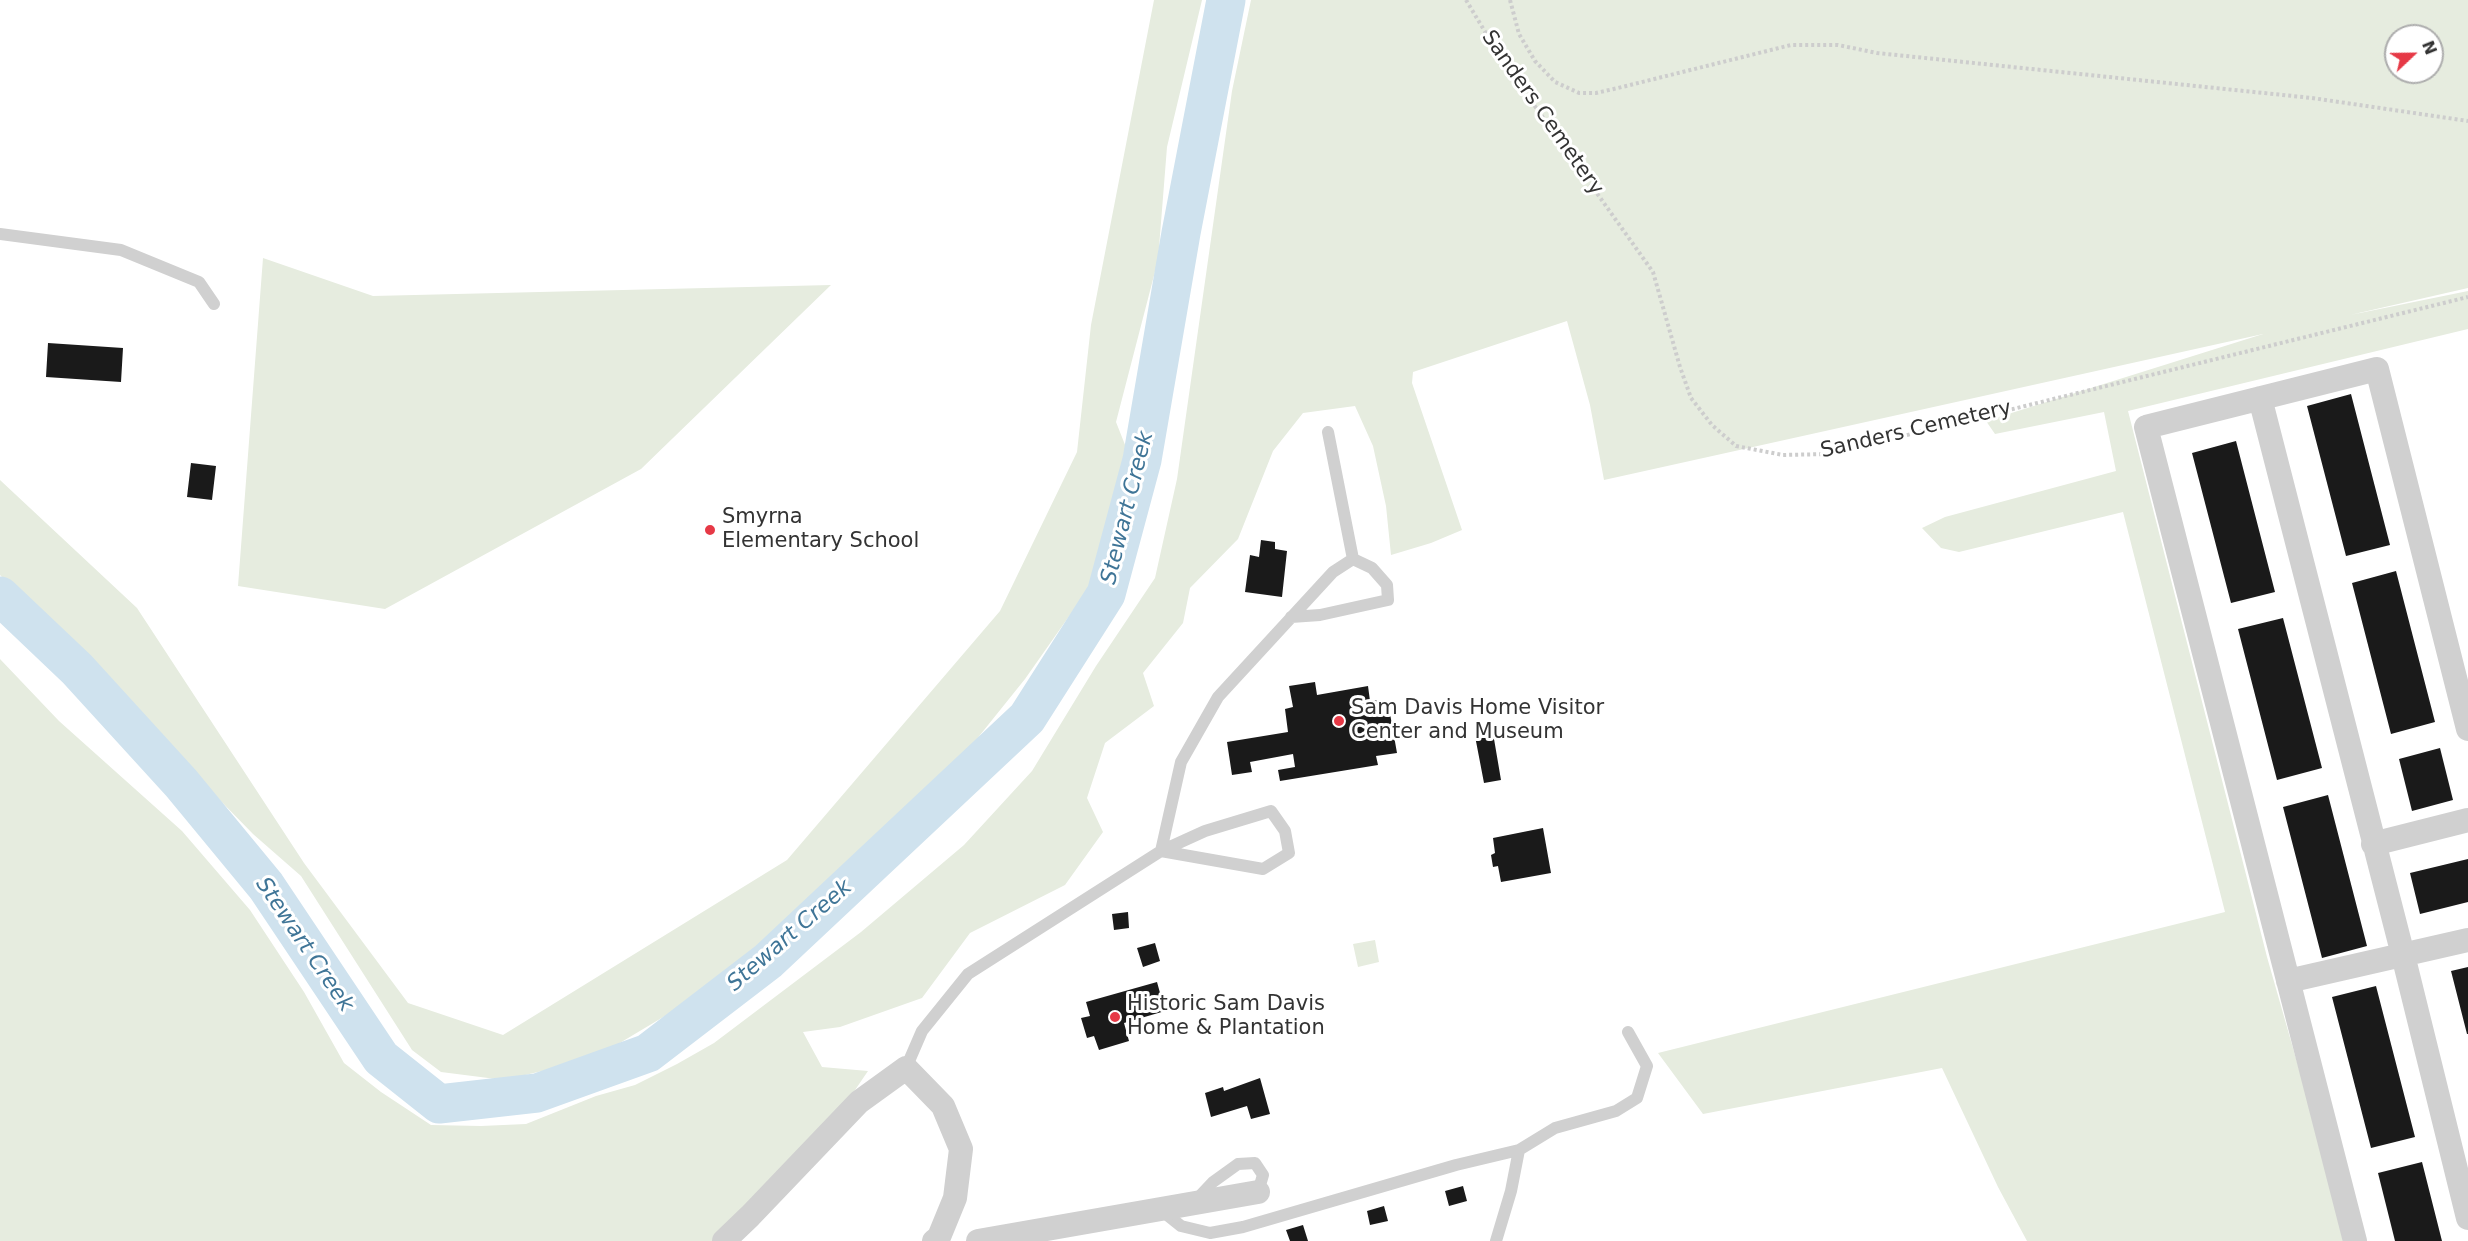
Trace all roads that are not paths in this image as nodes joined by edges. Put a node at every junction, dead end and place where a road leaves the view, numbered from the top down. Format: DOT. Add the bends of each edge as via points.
graph roads {
  1 [pos="0,234"];
  2 [pos="214,304"];
  3 [pos="2260,399"];
  4 [pos="1328,432"];
  5 [pos="1353,559"];
  6 [pos="1291,617"];
  7 [pos="2468,729"];
  8 [pos="2468,820"];
  9 [pos="2373,844"];
  10 [pos="1161,851"];
  11 [pos="2468,940"];
  12 [pos="2403,955"];
  13 [pos="2288,981"];
  14 [pos="1628,1032"];
  15 [pos="906,1068"];
  16 [pos="1519,1150"];
  17 [pos="1258,1192"];
  18 [pos="1160,1209"];
  19 [pos="2468,1218"];
  20 [pos="723,1241"];
  21 [pos="934,1241"];
  22 [pos="978,1241"];
  23 [pos="1496,1241"];
  24 [pos="2355,1241"];
  1 -- 2 [label="lane" via="121,250 199,282"];
  3 -- 7 [label="street" via="2377,369"];
  3 -- 9 [label="street"];
  3 -- 13 [label="street" via="2146,427"];
  4 -- 5 [label="lane"];
  5 -- 6 [label="lane" via="1333,572"];
  5 -- 6 [label="lane" via="1372,568 1388,585 1388,600 1320,615"];
  6 -- 10 [label="lane" via="1218,697 1181,762"];
  8 -- 9 [label="street"];
  9 -- 12 [label="street"];
  10 -- 10 [label="lane" via="1263,869 1289,853 1285,831 1270,811 1205,831"];
  10 -- 15 [label="lane" via="968,974 922,1031"];
  11 -- 12 [label="street"];
  12 -- 13 [label="street"];
  12 -- 19 [label="street"];
  13 -- 24 [label="street"];
  14 -- 16 [label="lane" via="1647,1066 1636,1098 1616,1111 1555,1128"];
  15 -- 20 [label="street" via="859,1102"];
  15 -- 21 [label="street" via="943,1106 961,1149 954,1197"];
  16 -- 18 [label="lane" via="1210,1233 1181,1226"];
  16 -- 23 [label="lane"];
  17 -- 18 [label="street"];
  18 -- 22 [label="street"];
}
